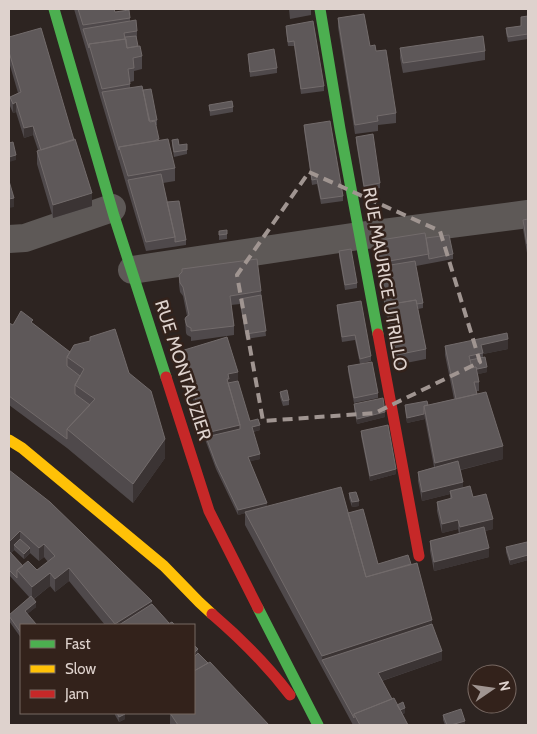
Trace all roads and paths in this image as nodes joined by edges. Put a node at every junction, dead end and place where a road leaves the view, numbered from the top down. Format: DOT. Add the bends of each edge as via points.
graph roads {
  1 [pos="54,9"];
  2 [pos="320,9"];
  3 [pos="112,208"];
  4 [pos="528,214"];
  5 [pos="359,236"];
  6 [pos="9,239"];
  7 [pos="132,270"];
  8 [pos="9,440"];
  9 [pos="418,556"];
  10 [pos="313,725"];
  11 [pos="318,725"];
  1 -- 3 [label="street, RUE MONTAUZIER"];
  2 -- 5 [label="street, RUE MAURICE UTRILLO"];
  3 -- 6 [label="street" via="25,238"];
  3 -- 7 [label="street, RUE MONTAUZIER"];
  4 -- 5 [label="street"];
  5 -- 7 [label="street"];
  5 -- 9 [label="street, RUE MAURICE UTRILLO"];
  7 -- 11 [label="street, RUE MONTAUZIER" via="209,511"];
  8 -- 10 [label="street" via="164,566 235,634 279,681"];
}
